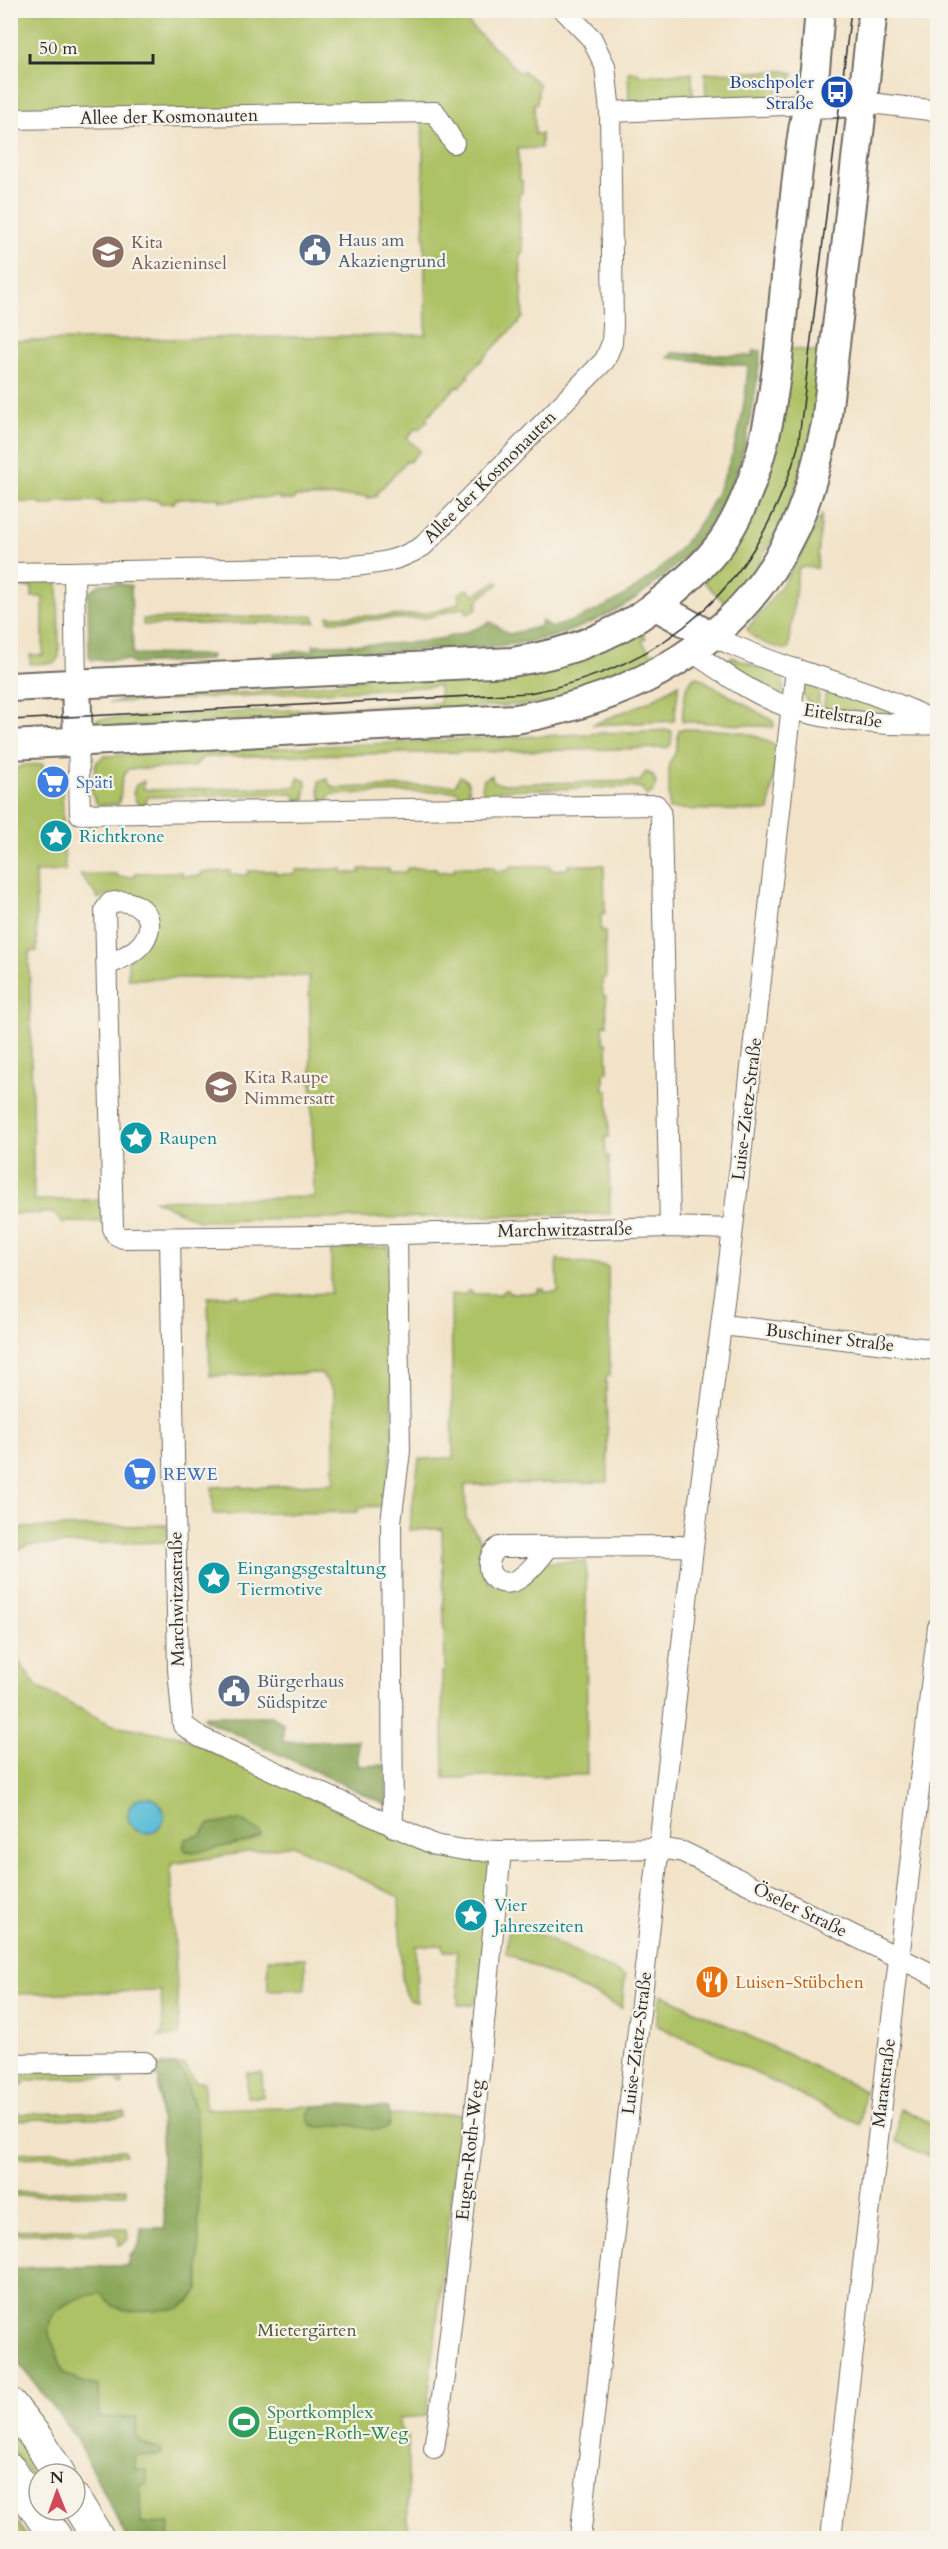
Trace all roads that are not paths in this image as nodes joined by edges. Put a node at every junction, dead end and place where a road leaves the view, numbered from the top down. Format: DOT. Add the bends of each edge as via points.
graph roads {
  1 [pos="564,10"];
  2 [pos="820,10"];
  3 [pos="873,10"];
  4 [pos="862,102"];
  5 [pos="808,104"];
  6 [pos="938,111"];
  7 [pos="610,112"];
  8 [pos="10,118"];
  9 [pos="454,143"];
  10 [pos="74,572"];
  11 [pos="10,573"];
  12 [pos="656,606"];
  13 [pos="700,643"];
  14 [pos="796,669"];
  15 [pos="76,684"];
  16 [pos="10,687"];
  17 [pos="791,708"];
  18 [pos="937,724"];
  19 [pos="78,741"];
  20 [pos="10,745"];
  21 [pos="108,965"];
  22 [pos="670,1227"];
  23 [pos="733,1229"];
  24 [pos="397,1234"];
  25 [pos="170,1238"];
  26 [pos="722,1325"];
  27 [pos="938,1350"];
  28 [pos="549,1547"];
  29 [pos="693,1548"];
  30 [pos="938,1627"];
  31 [pos="393,1827"];
  32 [pos="660,1848"];
  33 [pos="501,1851"];
  34 [pos="899,1958"];
  35 [pos="938,1977"];
  36 [pos="146,2062"];
  37 [pos="10,2064"];
  38 [pos="10,2404"];
  39 [pos="434,2448"];
  40 [pos="52,2462"];
  41 [pos="10,2470"];
  42 [pos="87,2520"];
  43 [pos="56,2538"];
  44 [pos="98,2538"];
  45 [pos="580,2538"];
  46 [pos="831,2538"];
  1 -- 7 [label="street, Allee der Kosmonauten" via="599,50"];
  2 -- 5 [label="main road"];
  3 -- 4 [label="main road"];
  4 -- 5 [label="main road"];
  4 -- 6 [label="street"];
  4 -- 13 [label="main road" via="821,444 794,528 774,563 752,595"];
  5 -- 7 [label="street"];
  5 -- 12 [label="main road" via="775,375 755,472 726,536 697,570"];
  7 -- 10 [label="street, Allee der Kosmonauten" via="613,325 612,343 605,360 423,546 388,563 343,567"];
  8 -- 9 [label="street, Allee der Kosmonauten" via="435,112"];
  10 -- 11 [label="street, Allee der Kosmonauten"];
  10 -- 15 [label="street"];
  12 -- 13 [label="main road" via="674,634"];
  12 -- 15 [label="main road" via="591,643 523,660"];
  13 -- 14 [label="street, Eitelstraße" via="746,652"];
  13 -- 17 [label="street, Eitelstraße" via="753,690"];
  13 -- 19 [label="main road" via="663,670 602,698 516,719"];
  14 -- 17 [label="street, Luise-Zietz-Straße"];
  14 -- 18 [label="street, Eitelstraße" via="919,713"];
  15 -- 16 [label="main road"];
  15 -- 19 [label="main road"];
  17 -- 18 [label="street, Eitelstraße" via="903,725"];
  17 -- 23 [label="street, Luise-Zietz-Straße"];
  19 -- 20 [label="main road"];
  19 -- 22 [label="street" via="80,814 656,806 661,819"];
  21 -- 25 [label="street, Marchwitzastraße" via="113,1228 123,1238"];
  22 -- 23 [label="street, Marchwitzastraße"];
  22 -- 24 [label="street, Marchwitzastraße"];
  23 -- 26 [label="street, Luise-Zietz-Straße"];
  24 -- 25 [label="street, Marchwitzastraße"];
  24 -- 31 [label="street" via="400,1442 391,1522"];
  25 -- 31 [label="street, Marchwitzastraße" via="178,1669 183,1725 200,1737"];
  26 -- 27 [label="street, Buschiner Straße"];
  26 -- 29 [label="street, Luise-Zietz-Straße"];
  28 -- 29 [label="street"];
  29 -- 32 [label="street, Luise-Zietz-Straße"];
  30 -- 34 [label="street, Maratstraße"];
  31 -- 33 [label="street, Marchwitzastraße" via="448,1848"];
  32 -- 33 [label="street, Marchwitzastraße"];
  32 -- 34 [label="street, Öseler Straße" via="683,1852"];
  32 -- 45 [label="street, Luise-Zietz-Straße"];
  33 -- 39 [label="street, Eugen-Roth-Weg" via="474,2125"];
  34 -- 35 [label="street, Öseler Straße"];
  34 -- 46 [label="street, Maratstraße"];
  36 -- 37 [label="street"];
  38 -- 40 [label="main road"];
  41 -- 43 [label="main road"];
  42 -- 44 [label="main road"];
}
